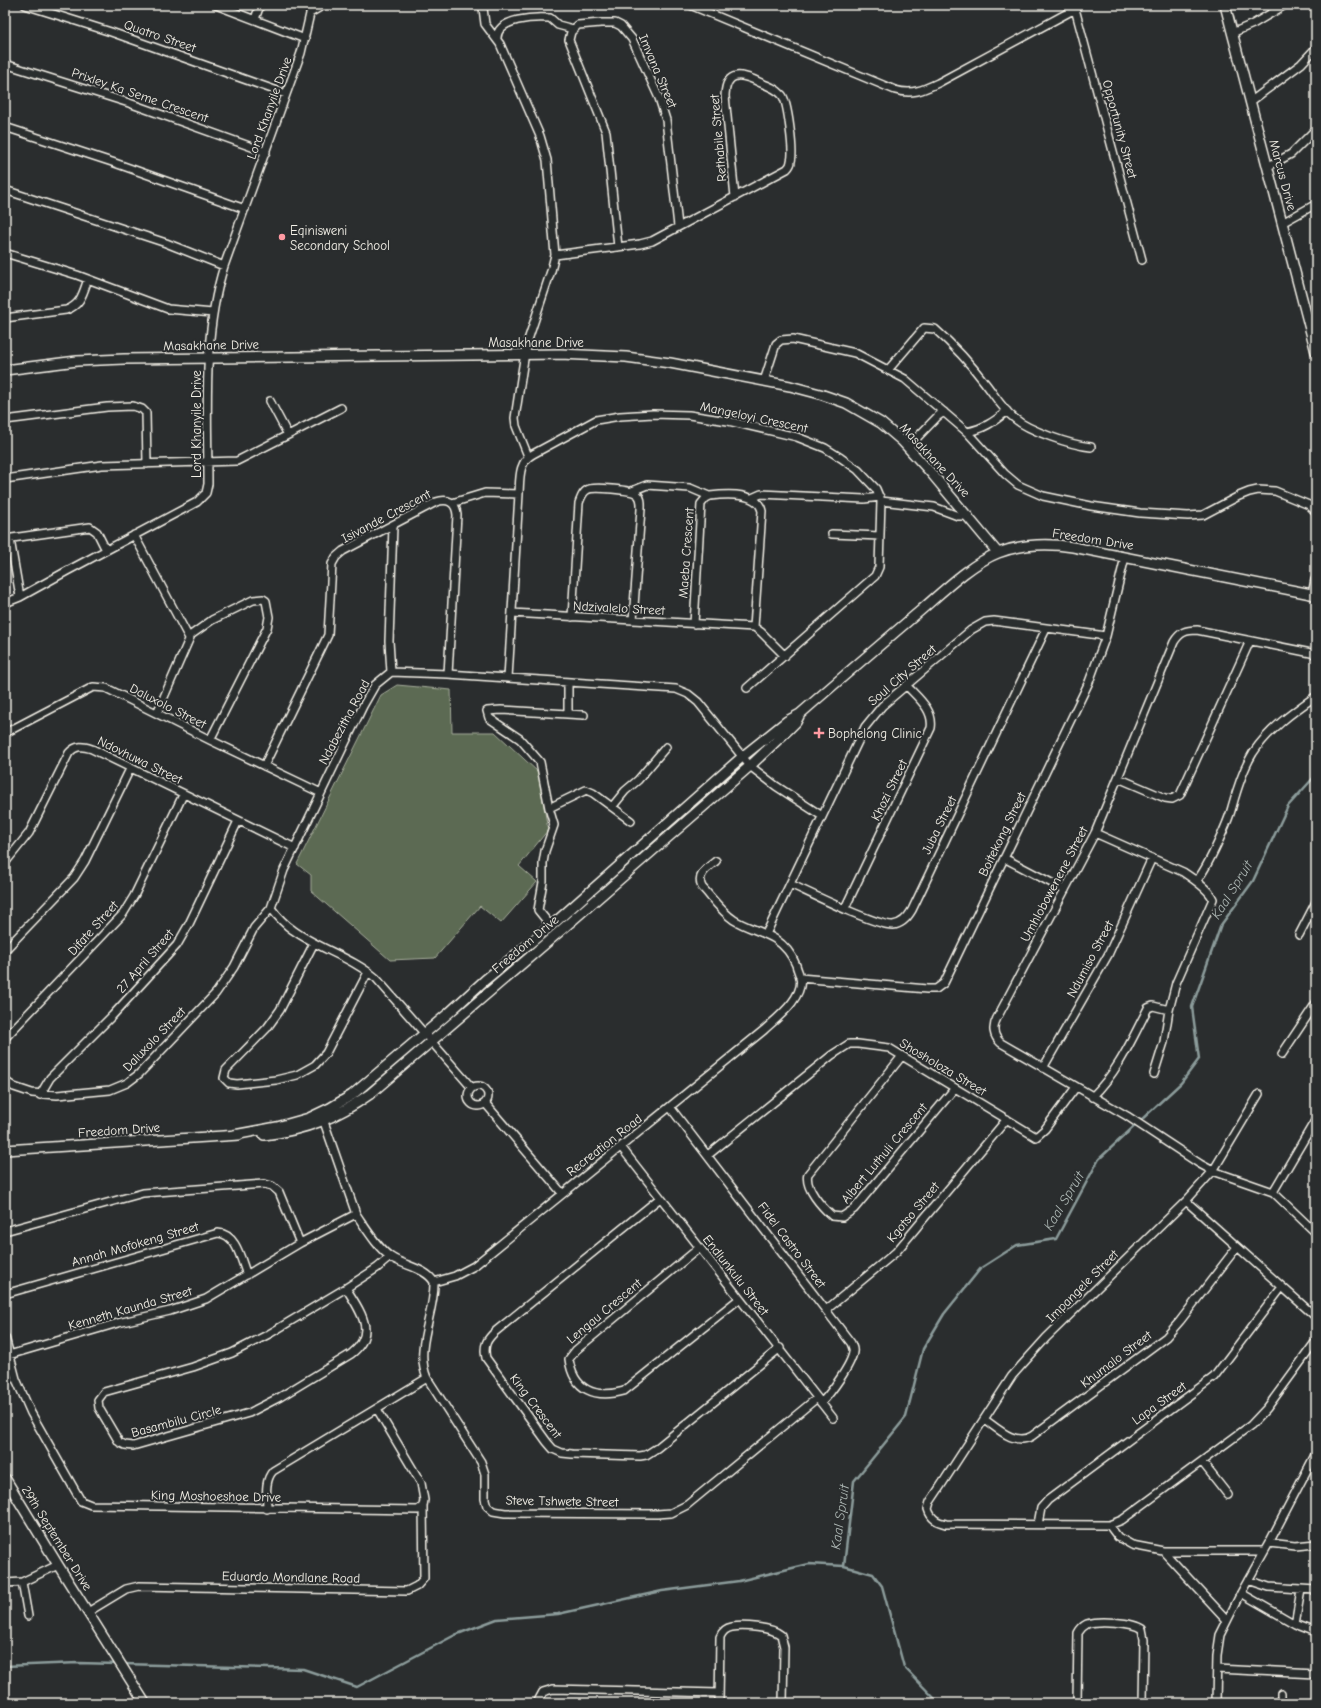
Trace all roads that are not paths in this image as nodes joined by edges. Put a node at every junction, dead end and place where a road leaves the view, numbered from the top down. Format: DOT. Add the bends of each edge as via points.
graph roads {
  1 [pos="25,5"];
  2 [pos="260,5"];
  3 [pos="312,5"];
  4 [pos="480,5"];
  5 [pos="690,5"];
  6 [pos="1225,5"];
  7 [pos="1285,5"];
  8 [pos="221,6"];
  9 [pos="322,6"];
  10 [pos="1074,7"];
  11 [pos="310,13"];
  12 [pos="255,19"];
  13 [pos="573,29"];
  14 [pos="1232,33"];
  15 [pos="496,38"];
  16 [pos="305,39"];
  17 [pos="1316,48"];
  18 [pos="5,64"];
  19 [pos="286,94"];
  20 [pos="1250,102"];
  21 [pos="5,127"];
  22 [pos="1316,128"];
  23 [pos="266,152"];
  24 [pos="1267,167"];
  25 [pos="5,190"];
  26 [pos="735,197"];
  27 [pos="1316,204"];
  28 [pos="245,208"];
  29 [pos="1282,223"];
  30 [pos="678,226"];
  31 [pos="618,247"];
  32 [pos="5,253"];
  33 [pos="555,255"];
  34 [pos="1142,260"];
  35 [pos="224,266"];
  36 [pos="88,279"];
  37 [pos="213,313"];
  38 [pos="5,318"];
  39 [pos="1316,352"];
  40 [pos="525,355"];
  41 [pos="208,357"];
  42 [pos="5,370"];
  43 [pos="888,370"];
  44 [pos="764,381"];
  45 [pos="270,401"];
  46 [pos="341,408"];
  47 [pos="1007,411"];
  48 [pos="944,412"];
  49 [pos="5,420"];
  50 [pos="967,432"];
  51 [pos="288,435"];
  52 [pos="908,447"];
  53 [pos="1091,447"];
  54 [pos="528,456"];
  55 [pos="208,462"];
  56 [pos="147,464"];
  57 [pos="5,480"];
  58 [pos="632,491"];
  59 [pos="519,494"];
  60 [pos="709,496"];
  61 [pos="752,498"];
  62 [pos="881,499"];
  63 [pos="452,502"];
  64 [pos="1316,512"];
  65 [pos="969,516"];
  66 [pos="393,526"];
  67 [pos="832,534"];
  68 [pos="134,535"];
  69 [pos="880,536"];
  70 [pos="7,539"];
  71 [pos="106,550"];
  72 [pos="998,553"];
  73 [pos="1125,557"];
  74 [pos="1316,580"];
  75 [pos="1314,595"];
  76 [pos="20,597"];
  77 [pos="5,603"];
  78 [pos="512,613"];
  79 [pos="572,617"];
  80 [pos="633,620"];
  81 [pos="694,624"];
  82 [pos="754,627"];
  83 [pos="1046,629"];
  84 [pos="1106,636"];
  85 [pos="189,638"];
  86 [pos="1250,641"];
  87 [pos="1316,654"];
  88 [pos="785,656"];
  89 [pos="391,672"];
  90 [pos="448,674"];
  91 [pos="508,678"];
  92 [pos="568,682"];
  93 [pos="907,686"];
  94 [pos="747,688"];
  95 [pos="1316,696"];
  96 [pos="157,713"];
  97 [pos="568,714"];
  98 [pos="800,714"];
  99 [pos="584,715"];
  100 [pos="5,733"];
  101 [pos="210,740"];
  102 [pos="666,747"];
  103 [pos="742,757"];
  104 [pos="264,766"];
  105 [pos="750,766"];
  106 [pos="130,769"];
  107 [pos="1118,778"];
  108 [pos="321,793"];
  109 [pos="183,795"];
  110 [pos="612,807"];
  111 [pos="549,808"];
  112 [pos="822,816"];
  113 [pos="238,821"];
  114 [pos="631,821"];
  115 [pos="1095,833"];
  116 [pos="295,848"];
  117 [pos="1004,858"];
  118 [pos="1152,858"];
  119 [pos="716,861"];
  120 [pos="5,863"];
  121 [pos="1194,879"];
  122 [pos="790,884"];
  123 [pos="1065,890"];
  124 [pos="1316,902"];
  125 [pos="271,908"];
  126 [pos="845,908"];
  127 [pos="551,926"];
  128 [pos="766,934"];
  129 [pos="1299,935"];
  130 [pos="314,943"];
  131 [pos="5,950"];
  132 [pos="368,972"];
  133 [pos="800,978"];
  134 [pos="1316,1003"];
  135 [pos="1169,1010"];
  136 [pos="425,1033"];
  137 [pos="5,1038"];
  138 [pos="432,1041"];
  139 [pos="1282,1054"];
  140 [pos="902,1056"];
  141 [pos="1043,1068"];
  142 [pos="1154,1074"];
  143 [pos="5,1081"];
  144 [pos="472,1088"];
  145 [pos="954,1088"];
  146 [pos="1076,1088"];
  147 [pos="1259,1094"];
  148 [pos="40,1095"];
  149 [pos="1092,1097"];
  150 [pos="485,1103"];
  151 [pos="670,1107"];
  152 [pos="322,1117"];
  153 [pos="1007,1119"];
  154 [pos="1316,1119"];
  155 [pos="621,1147"];
  156 [pos="5,1150"];
  157 [pos="708,1155"];
  158 [pos="1213,1171"];
  159 [pos="1273,1192"];
  160 [pos="562,1193"];
  161 [pos="660,1198"];
  162 [pos="1186,1200"];
  163 [pos="356,1214"];
  164 [pos="5,1231"];
  165 [pos="1316,1233"];
  166 [pos="300,1243"];
  167 [pos="1237,1247"];
  168 [pos="699,1248"];
  169 [pos="390,1257"];
  170 [pos="247,1275"];
  171 [pos="434,1282"];
  172 [pos="1282,1286"];
  173 [pos="346,1288"];
  174 [pos="5,1294"];
  175 [pos="739,1299"];
  176 [pos="826,1310"];
  177 [pos="1316,1317"];
  178 [pos="5,1337"];
  179 [pos="1316,1341"];
  180 [pos="780,1348"];
  181 [pos="9,1355"];
  182 [pos="427,1378"];
  183 [pos="819,1401"];
  184 [pos="377,1409"];
  185 [pos="833,1418"];
  186 [pos="984,1419"];
  187 [pos="1316,1453"];
  188 [pos="1202,1462"];
  189 [pos="5,1478"];
  190 [pos="1228,1495"];
  191 [pos="423,1506"];
  192 [pos="267,1509"];
  193 [pos="1038,1524"];
  194 [pos="1109,1525"];
  195 [pos="1269,1543"];
  196 [pos="1316,1544"];
  197 [pos="1163,1551"];
  198 [pos="1264,1551"];
  199 [pos="58,1565"];
  200 [pos="1248,1580"];
  201 [pos="22,1582"];
  202 [pos="5,1583"];
  203 [pos="1300,1590"];
  204 [pos="1316,1590"];
  205 [pos="1241,1593"];
  206 [pos="88,1612"];
  207 [pos="28,1616"];
  208 [pos="1227,1620"];
  209 [pos="1295,1624"];
  210 [pos="1316,1632"];
  211 [pos="1217,1669"];
  212 [pos="1316,1674"];
  213 [pos="719,1693"];
  214 [pos="1281,1693"];
  215 [pos="145,1703"];
  216 [pos="537,1703"];
  217 [pos="719,1703"];
  218 [pos="783,1703"];
  219 [pos="1077,1703"];
  220 [pos="1144,1703"];
  221 [pos="1216,1703"];
  222 [pos="1281,1703"];
  1 -- 19 [label="street, Quatro Street" via="111,32"];
  2 -- 12 [label="street"];
  3 -- 11 [label="street, Lord Khanyile Drive"];
  4 -- 15 [label="street" via="485,24"];
  5 -- 10 [label="street" via="895,90 908,93 938,83"];
  6 -- 14 [label="street, Marcus Drive"];
  7 -- 14 [label="street"];
  8 -- 12 [label="street"];
  9 -- 11 [label="street"];
  10 -- 34 [label="street, Opportunity Street"];
  11 -- 16 [label="street, Lord Khanyile Drive"];
  12 -- 16 [label="street"];
  13 -- 15 [label="street" via="558,25 550,18 524,18 503,27"];
  13 -- 30 [label="street, Imvana Street" via="584,24 615,23 623,27 632,39 659,98 666,120"];
  13 -- 31 [label="street" via="569,35 570,45 606,132"];
  14 -- 20 [label="street, Marcus Drive"];
  15 -- 33 [label="street" via="545,149"];
  16 -- 19 [label="street, Lord Khanyile Drive"];
  17 -- 20 [label="street" via="1301,64"];
  18 -- 23 [label="street, Prixley Ka Seme Crescent" via="129,103"];
  19 -- 23 [label="street, Lord Khanyile Drive"];
  20 -- 24 [label="street, Marcus Drive"];
  21 -- 28 [label="street"];
  22 -- 24 [label="street" via="1291,154"];
  23 -- 28 [label="street, Lord Khanyile Drive"];
  24 -- 29 [label="street, Marcus Drive"];
  25 -- 35 [label="street" via="153,239"];
  26 -- 26 [label="street, Rethabile Street" via="787,169 792,158 784,98 779,92 752,78 737,76 733,76 727,83 725,96"];
  26 -- 30 [label="street, Rethabile Street"];
  27 -- 29 [label="street"];
  28 -- 35 [label="street, Lord Khanyile Drive"];
  29 -- 39 [label="street, Marcus Drive"];
  30 -- 31 [label="street, Rethabile Street" via="645,243"];
  31 -- 33 [label="street, Rethabile Street"];
  32 -- 36 [label="street"];
  33 -- 40 [label="street"];
  35 -- 37 [label="street, Lord Khanyile Drive" via="216,289"];
  36 -- 37 [label="street" via="168,309"];
  36 -- 38 [label="street" via="81,299 74,307"];
  37 -- 41 [label="street, Lord Khanyile Drive"];
  40 -- 41 [label="street, Masakhane Drive"];
  40 -- 44 [label="street, Masakhane Drive" via="626,357"];
  40 -- 54 [label="street" via="515,423"];
  41 -- 42 [label="street, Masakhane Drive" via="86,361"];
  41 -- 55 [label="street, Lord Khanyile Drive"];
  43 -- 44 [label="street" via="855,353 820,344 784,339 776,344"];
  43 -- 47 [label="street" via="924,328 935,329 964,358"];
  43 -- 48 [label="street" via="905,379"];
  44 -- 52 [label="street, Masakhane Drive" via="846,403 881,423"];
  45 -- 51 [label="street"];
  46 -- 51 [label="street"];
  47 -- 50 [label="street" via="992,424"];
  47 -- 53 [label="street" via="1024,425 1078,445"];
  48 -- 50 [label="street"];
  48 -- 52 [label="street"];
  49 -- 56 [label="street" via="100,408 140,408 146,413"];
  50 -- 64 [label="street" via="1009,478 1043,496 1140,513 1188,516 1203,515 1239,496 1258,490 1275,491 1309,505"];
  51 -- 55 [label="street" via="239,461"];
  52 -- 65 [label="street, Masakhane Drive"];
  54 -- 59 [label="street" via="522,464"];
  54 -- 62 [label="street, Mangeloyi Crescent" via="601,419 653,414 689,415 773,431 816,444 858,470 876,489"];
  55 -- 56 [label="street"];
  55 -- 68 [label="street, Lord Khanyile Drive" via="208,487 201,499"];
  56 -- 57 [label="street" via="102,465"];
  58 -- 60 [label="street" via="647,485 690,488"];
  58 -- 79 [label="street" via="590,488 582,495"];
  58 -- 80 [label="street" via="638,495 641,502"];
  59 -- 63 [label="street" via="485,493"];
  59 -- 78 [label="street"];
  60 -- 61 [label="street, Maeba Crescent"];
  60 -- 81 [label="street, Maeba Crescent" via="703,501 700,509"];
  61 -- 62 [label="street, Maeba Crescent" via="761,494"];
  61 -- 82 [label="street" via="760,504 762,512"];
  62 -- 65 [label="street, Maeba Crescent" via="934,508 958,516"];
  62 -- 69 [label="street"];
  63 -- 66 [label="street, Isivande Crescent" via="441,500"];
  63 -- 90 [label="street, Isivande Crescent" via="457,515"];
  65 -- 72 [label="street, Masakhane Drive"];
  66 -- 89 [label="street" via="388,641"];
  66 -- 104 [label="street, Isivande Crescent" via="343,551 334,560 328,635"];
  67 -- 69 [label="street"];
  68 -- 71 [label="street, Lord Khanyile Drive"];
  68 -- 85 [label="street"];
  69 -- 88 [label="street" via="879,567 873,579"];
  70 -- 71 [label="street" via="90,527 97,532"];
  70 -- 76 [label="street"];
  71 -- 76 [label="street, Lord Khanyile Drive"];
  72 -- 73 [label="street, Freedom Drive" via="1030,545 1060,545"];
  72 -- 98 [label="street, Freedom Drive" via="945,589"];
  73 -- 75 [label="street, Freedom Drive"];
  73 -- 84 [label="street, Boitekong Street"];
  74 -- 75 [label="street"];
  76 -- 77 [label="street, Lord Khanyile Drive"];
  78 -- 79 [label="street, Ndzivalelo Street"];
  78 -- 91 [label="street"];
  79 -- 80 [label="street, Ndzivalelo Street"];
  80 -- 81 [label="street, Ndzivalelo Street"];
  81 -- 82 [label="street, Ndzivalelo Street"];
  82 -- 88 [label="street"];
  83 -- 84 [label="street, Soul City Street"];
  83 -- 93 [label="street, Soul City Street" via="994,621 985,622 971,630"];
  83 -- 126 [label="street, Juba Street" via="910,914 900,923 888,924"];
  84 -- 117 [label="street, Boitekong Street" via="1089,682"];
  85 -- 96 [label="street"];
  85 -- 101 [label="street" via="212,620 253,600 263,599 268,603 269,617 266,628"];
  86 -- 87 [label="street, Umhlobowenene Street"];
  86 -- 107 [label="street, Umhlobowenene Street" via="1197,630 1182,632 1174,642"];
  86 -- 107 [label="street" via="1180,795 1172,799 1165,798"];
  88 -- 94 [label="street"];
  89 -- 90 [label="street"];
  89 -- 108 [label="street, Ndabezitha Road" via="373,688"];
  90 -- 91 [label="street"];
  91 -- 92 [label="street"];
  92 -- 97 [label="street"];
  92 -- 103 [label="street" via="670,688 682,691 698,702"];
  93 -- 112 [label="street, Soul City Street" via="882,706 868,722"];
  93 -- 126 [label="street, Khozi Street" via="929,711 931,728"];
  95 -- 121 [label="street" via="1282,721 1254,753 1213,850 1201,875"];
  96 -- 100 [label="street, Daluxolo Street" via="106,688 93,687"];
  96 -- 101 [label="street, Daluxolo Street"];
  97 -- 99 [label="street"];
  97 -- 111 [label="street" via="487,711 489,718 520,739 538,760"];
  98 -- 103 [label="street, Freedom Drive" via="788,720"];
  98 -- 105 [label="street, Freedom Drive" via="796,722"];
  101 -- 104 [label="street, Daluxolo Street"];
  102 -- 110 [label="street"];
  103 -- 105 [label="street"];
  103 -- 127 [label="street, Freedom Drive"];
  104 -- 108 [label="street, Daluxolo Street"];
  105 -- 112 [label="street"];
  105 -- 138 [label="street, Freedom Drive"];
  106 -- 109 [label="street, Ndovhuwa Street"];
  106 -- 120 [label="street, Ndovhuwa Street" via="87,747 79,746 72,750 29,833"];
  106 -- 131 [label="street" via="85,861 74,878"];
  107 -- 115 [label="street, Umhlobowenene Street"];
  108 -- 116 [label="street, Ndabezitha Road"];
  109 -- 113 [label="street, Ndovhuwa Street"];
  109 -- 137 [label="street, Difate Street" via="124,914"];
  110 -- 111 [label="street" via="593,793 584,790"];
  110 -- 114 [label="street"];
  111 -- 127 [label="street" via="554,825 544,857 538,910"];
  112 -- 122 [label="street, Soul City Street"];
  113 -- 116 [label="street, Ndovhuwa Street"];
  113 -- 148 [label="street, 27 April Street" via="177,945 112,1016 50,1078"];
  115 -- 118 [label="street"];
  115 -- 123 [label="street, Umhlobowenene Street"];
  116 -- 125 [label="street, Ndabezitha Road" via="280,880"];
  117 -- 123 [label="street"];
  117 -- 133 [label="street, Boitekong Street" via="946,980 940,986 927,989"];
  118 -- 121 [label="street"];
  118 -- 141 [label="street, Ndumiso Street" via="1108,955"];
  119 -- 128 [label="street" via="702,873 702,887 734,920"];
  121 -- 135 [label="street" via="1211,895 1213,902 1180,973"];
  122 -- 126 [label="street, Juba Street"];
  122 -- 128 [label="street, Soul City Street"];
  123 -- 141 [label="street, Umhlobowenene Street" via="994,1028 998,1041"];
  124 -- 129 [label="street"];
  125 -- 130 [label="street" via="287,926"];
  125 -- 148 [label="street, Daluxolo Street" via="254,928 234,967 216,993 132,1080 110,1090"];
  127 -- 136 [label="street, Freedom Drive"];
  128 -- 133 [label="street" via="786,949"];
  130 -- 132 [label="street"];
  130 -- 132 [label="street" via="280,1010 267,1028 226,1070 224,1078 227,1082 237,1084 287,1079 315,1065 326,1053"];
  132 -- 136 [label="street"];
  133 -- 151 [label="street, Recreation Road" via="796,996 782,1014"];
  134 -- 139 [label="street"];
  135 -- 142 [label="street" via="1164,1042"];
  135 -- 149 [label="street" via="1153,1006 1148,1008 1116,1067"];
  136 -- 138 [label="street"];
  136 -- 152 [label="street, Freedom Drive"];
  138 -- 144 [label="street"];
  138 -- 152 [label="street, Freedom Drive" via="370,1094 343,1111"];
  140 -- 145 [label="street, Shosholoza Street"];
  140 -- 145 [label="street, Albert Luthuli Crescent" via="808,1174 809,1188 832,1216 842,1217 854,1209"];
  140 -- 157 [label="street, Shosholoza Street" via="884,1047 858,1044 845,1046"];
  141 -- 146 [label="street, Umhlobowenene Street"];
  143 -- 148 [label="street, Daluxolo Street" via="24,1091"];
  144 -- 150 [label="street" via="479,1086 486,1090 488,1097"];
  144 -- 150 [label="street" via="468,1095 470,1102 478,1106"];
  145 -- 153 [label="street, Shosholoza Street"];
  146 -- 149 [label="street, Umhlobowenene Street"];
  146 -- 153 [label="street, Shosholoza Street" via="1039,1136 1031,1135"];
  147 -- 158 [label="street, Impangele Street"];
  149 -- 158 [label="street, Umhlobowenene Street" via="1127,1116"];
  150 -- 160 [label="street"];
  151 -- 155 [label="street, Recreation Road"];
  151 -- 157 [label="street, Fidel Castro Street"];
  152 -- 156 [label="street, Freedom Drive" via="308,1127 250,1136"];
  152 -- 163 [label="street"];
  153 -- 176 [label="street, Kgotso Street" via="896,1252"];
  154 -- 159 [label="street"];
  155 -- 160 [label="street, Recreation Road"];
  155 -- 161 [label="street, Endlunkulu Street"];
  157 -- 176 [label="street, Fidel Castro Street"];
  158 -- 159 [label="street, Umhlobowenene Street"];
  158 -- 162 [label="street, Impangele Street"];
  159 -- 165 [label="street"];
  160 -- 171 [label="street, Recreation Road" via="474,1266 455,1276"];
  161 -- 168 [label="street, Endlunkulu Street"];
  161 -- 180 [label="street, King Crescent" via="487,1341 484,1351 486,1358 540,1434 553,1449 562,1453 646,1455"];
  162 -- 167 [label="street"];
  162 -- 186 [label="street, Impangele Street" via="1028,1357 1012,1376"];
  163 -- 166 [label="street, Kenneth Kaunda Street"];
  163 -- 169 [label="street"];
  164 -- 166 [label="street" via="143,1193 264,1184 279,1192"];
  166 -- 170 [label="street, Kenneth Kaunda Street"];
  167 -- 172 [label="street"];
  167 -- 186 [label="street, Khumalo Street" via="1166,1337 1032,1436 1022,1440 1015,1439"];
  168 -- 175 [label="street, Endlunkulu Street"];
  168 -- 175 [label="street, Lengau Crescent" via="576,1350 570,1364 571,1371 580,1384 586,1390 598,1394 624,1391"];
  169 -- 171 [label="street" via="428,1275"];
  169 -- 173 [label="street, Basambilu Circle"];
  170 -- 174 [label="street, Annah Mofokeng Street" via="232,1239 226,1234 218,1233"];
  170 -- 181 [label="street, Kenneth Kaunda Street" via="206,1299 189,1305"];
  171 -- 182 [label="street, Steve Tshwete Street" via="422,1358"];
  172 -- 177 [label="street"];
  172 -- 193 [label="street, Lapa Street" via="1214,1377 1048,1500 1041,1508"];
  173 -- 173 [label="street, Basambilu Circle" via="232,1353 193,1367 104,1392 98,1400 98,1406 114,1436 122,1444 133,1446 249,1413 351,1354 361,1345 366,1329 363,1317"];
  175 -- 180 [label="street, Endlunkulu Street"];
  176 -- 183 [label="street, Fidel Castro Street" via="851,1343 853,1353 835,1386"];
  178 -- 181 [label="street, King Moshoeshoe Drive"];
  179 -- 188 [label="street" via="1261,1415"];
  180 -- 183 [label="street, Endlunkulu Street"];
  181 -- 192 [label="street, King Moshoeshoe Drive" via="30,1413 85,1503 94,1506"];
  182 -- 183 [label="street, Steve Tshwete Street" via="481,1462 485,1474 487,1506 493,1511 505,1513 671,1513 686,1505"];
  182 -- 184 [label="street"];
  183 -- 185 [label="street, Endlunkulu Street"];
  184 -- 191 [label="street" via="421,1483"];
  184 -- 192 [label="street" via="273,1471 267,1483"];
  186 -- 193 [label="street, Impangele Street" via="930,1502 930,1514 939,1522"];
  187 -- 195 [label="street"];
  188 -- 190 [label="street"];
  188 -- 194 [label="street" via="1122,1520"];
  189 -- 199 [label="street, 29th September Drive"];
  191 -- 192 [label="street, King Moshoeshoe Drive" via="418,1510"];
  191 -- 206 [label="street, Eduardo Mondlane Road" via="424,1578 417,1586 406,1591 139,1586 126,1589"];
  193 -- 194 [label="street"];
  194 -- 197 [label="street" via="1118,1537 1132,1545"];
  195 -- 196 [label="street" via="1295,1546"];
  195 -- 198 [label="street"];
  197 -- 198 [label="street"];
  197 -- 208 [label="street"];
  198 -- 200 [label="street"];
  199 -- 201 [label="street"];
  199 -- 206 [label="street, 29th September Drive"];
  200 -- 203 [label="street" via="1269,1587"];
  200 -- 205 [label="street"];
  201 -- 202 [label="street"];
  201 -- 207 [label="street"];
  203 -- 204 [label="street"];
  203 -- 209 [label="street"];
  205 -- 208 [label="street"];
  205 -- 209 [label="street"];
  206 -- 215 [label="street, 29th September Drive"];
  208 -- 211 [label="street" via="1220,1635"];
  209 -- 210 [label="street"];
  211 -- 212 [label="street"];
  211 -- 221 [label="street"];
  213 -- 216 [label="street" via="553,1689 543,1692"];
  213 -- 217 [label="street"];
  213 -- 218 [label="street" via="722,1633 732,1627 768,1628 778,1632 783,1638"];
  214 -- 222 [label="street"];
  219 -- 220 [label="street" via="1078,1633 1085,1625 1097,1623 1131,1624 1142,1629"];
}
